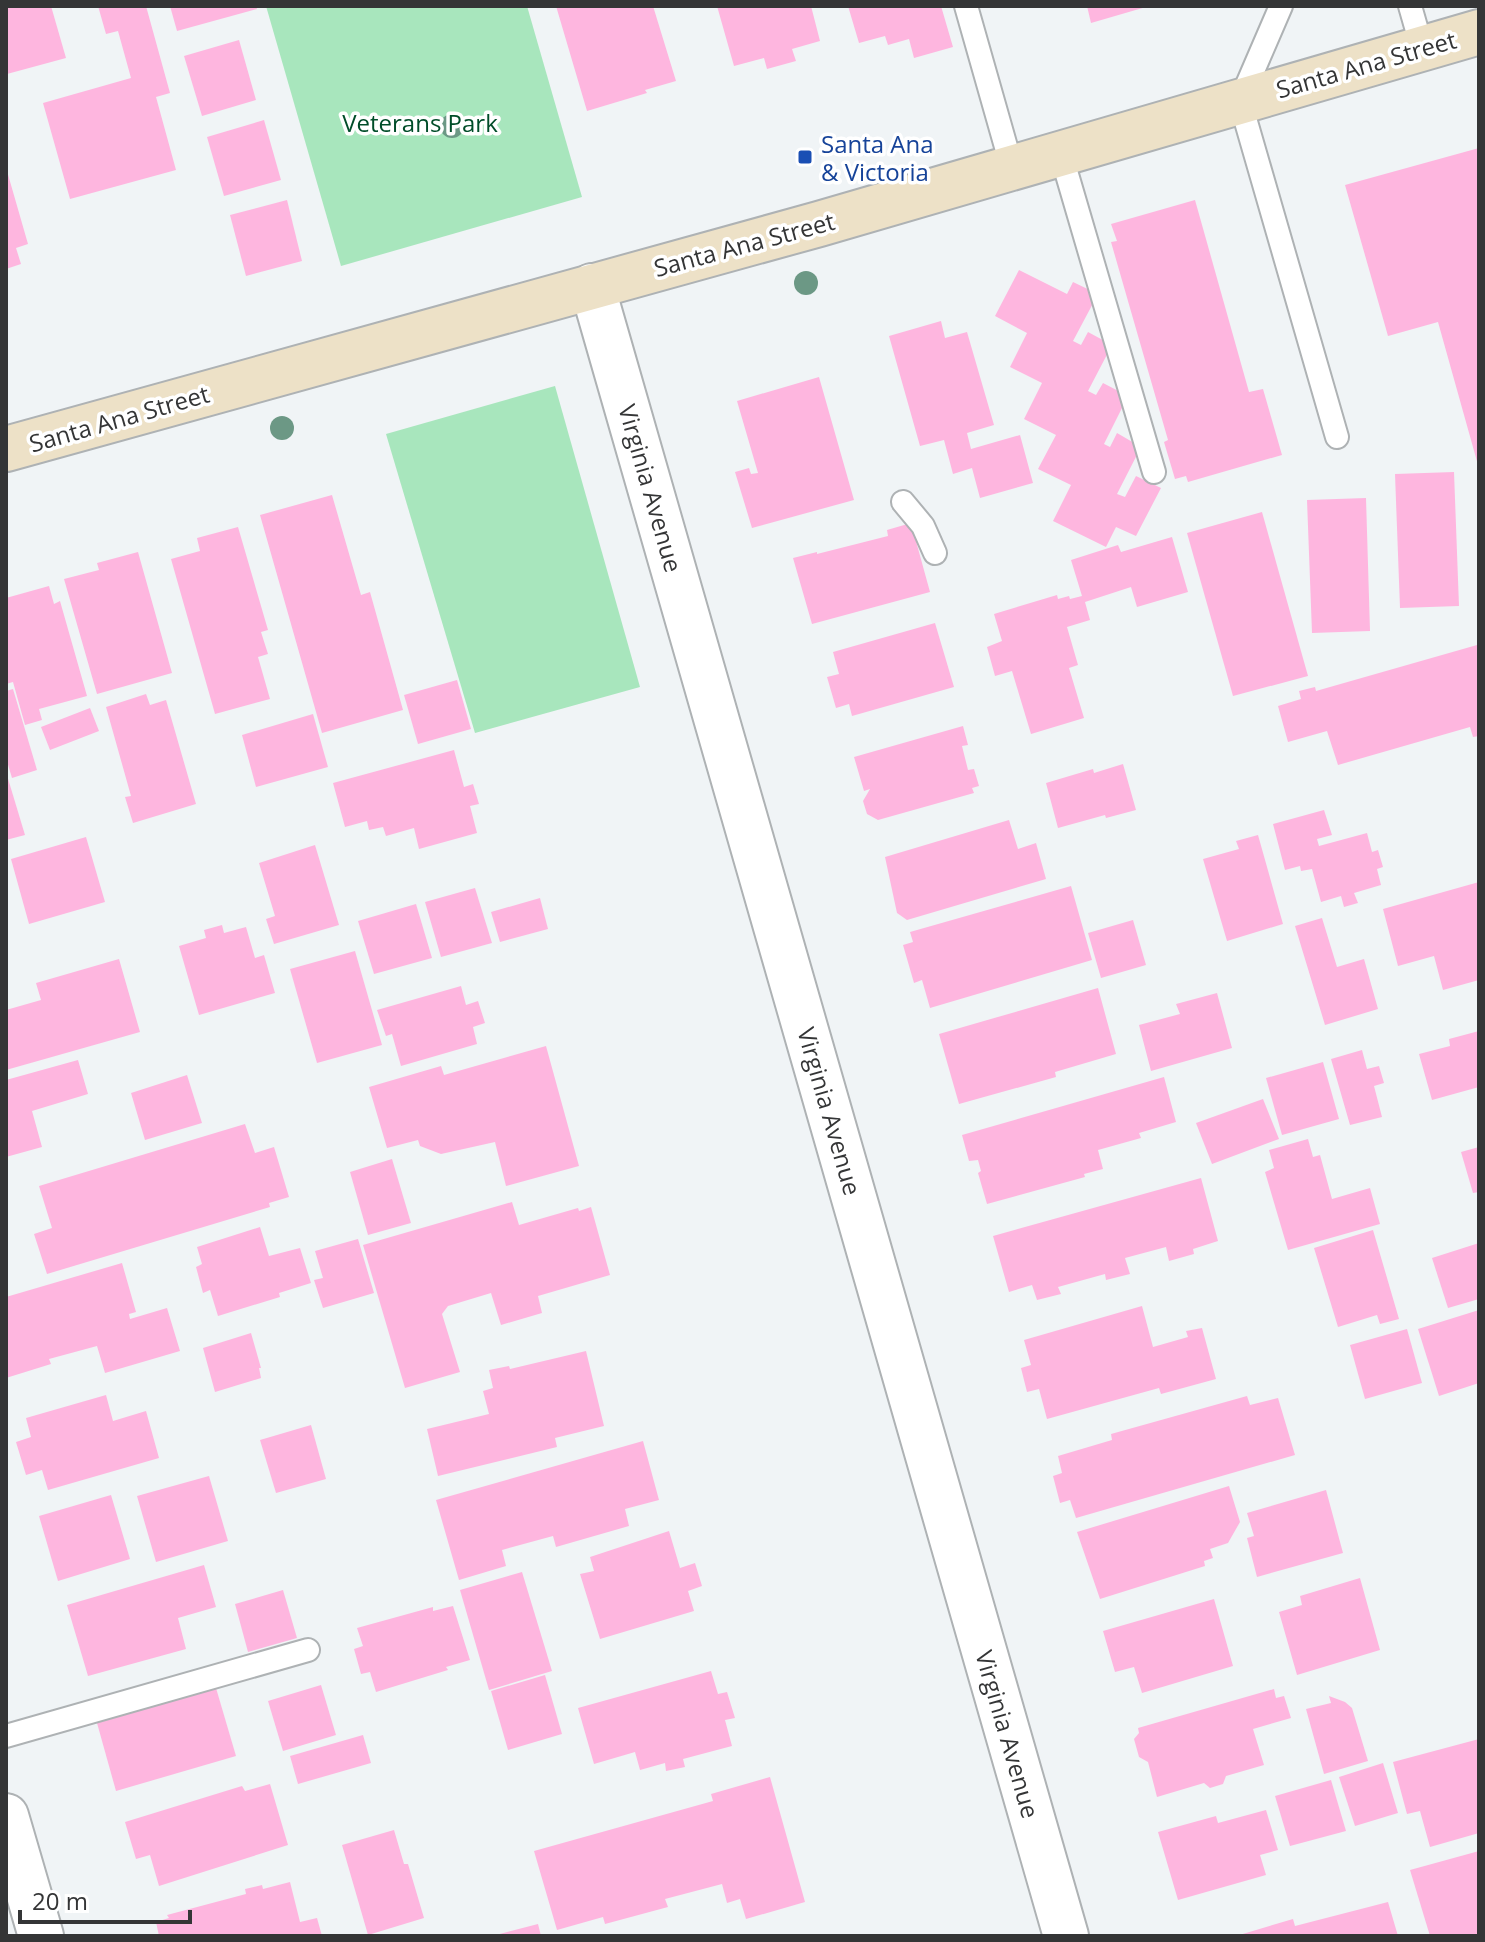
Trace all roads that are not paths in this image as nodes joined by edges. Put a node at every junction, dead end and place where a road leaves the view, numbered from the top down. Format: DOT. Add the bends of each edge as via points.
graph roads {
  1 [pos="966,6"];
  2 [pos="1281,6"];
  3 [pos="1410,6"];
  4 [pos="1479,32"];
  5 [pos="1422,48"];
  6 [pos="1240,101"];
  7 [pos="1061,154"];
  8 [pos="1012,168"];
  9 [pos="592,286"];
  10 [pos="1337,437"];
  11 [pos="6,449"];
  12 [pos="1154,472"];
  13 [pos="903,502"];
  14 [pos="935,553"];
  15 [pos="308,1650"];
  16 [pos="6,1736"];
  17 [pos="6,1816"];
  18 [pos="41,1936"];
  19 [pos="1066,1936"];
  1 -- 8 [label="lane"];
  2 -- 6 [label="lane"];
  3 -- 5 [label="lane"];
  4 -- 5 [label="street, Santa Ana Street"];
  5 -- 6 [label="street, Santa Ana Street"];
  6 -- 7 [label="street, Santa Ana Street"];
  6 -- 10 [label="lane"];
  7 -- 8 [label="street, Santa Ana Street"];
  7 -- 12 [label="lane"];
  8 -- 9 [label="street, Santa Ana Street"];
  9 -- 11 [label="street, Santa Ana Street"];
  9 -- 19 [label="street, Virginia Avenue"];
  13 -- 14 [label="lane" via="923,526"];
  15 -- 16 [label="lane"];
  17 -- 18 [label="street"];
}
